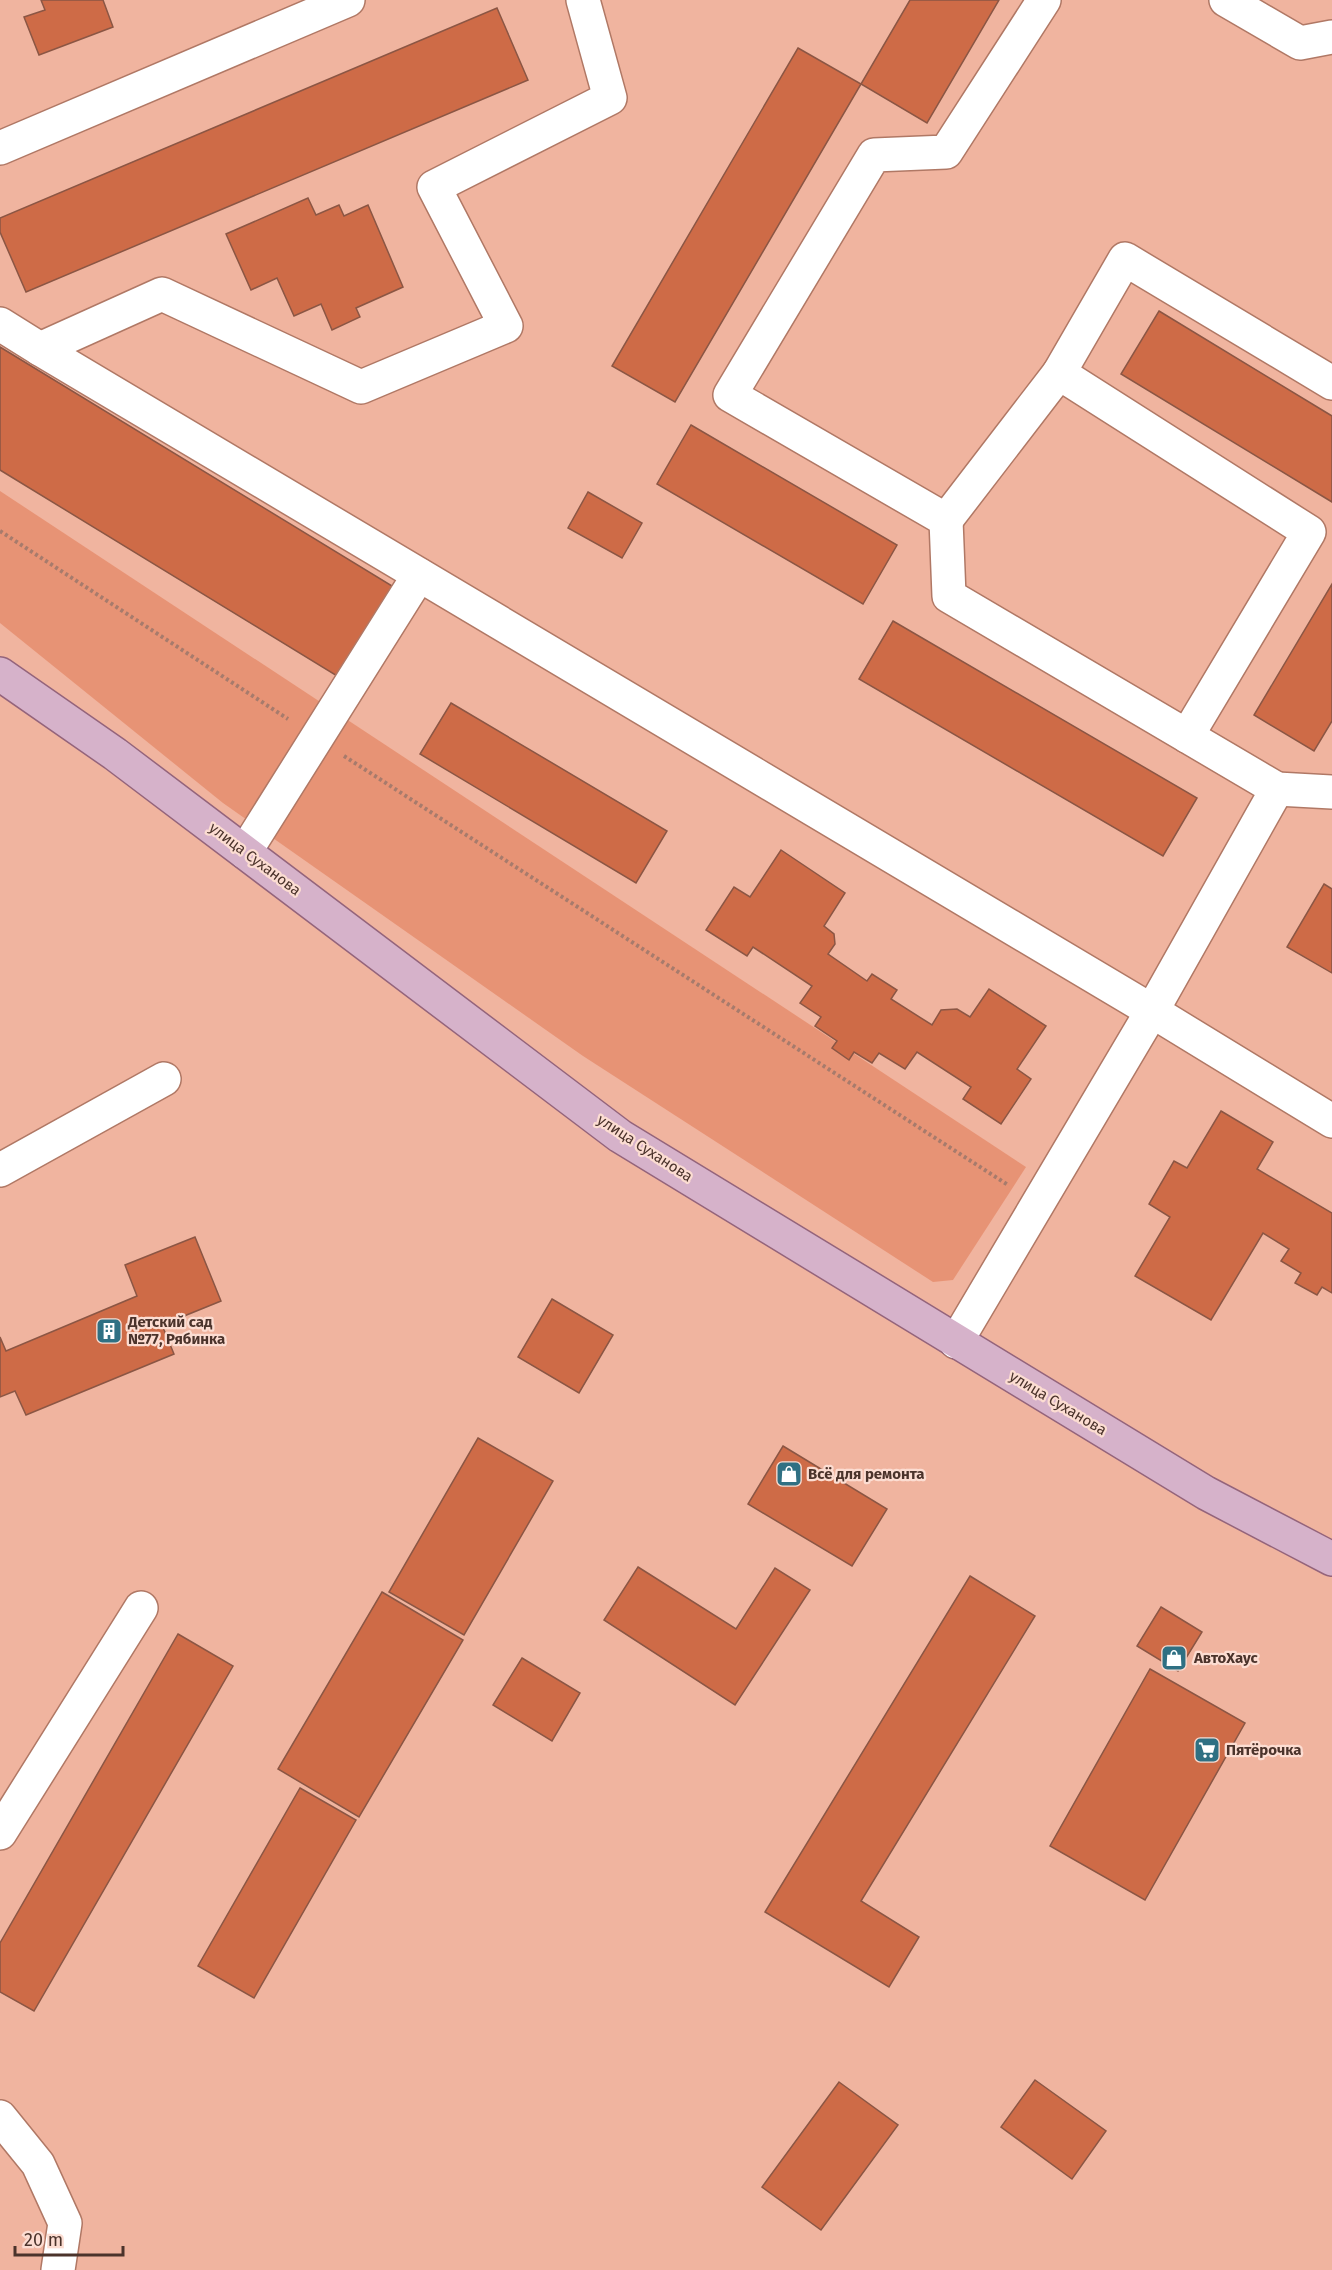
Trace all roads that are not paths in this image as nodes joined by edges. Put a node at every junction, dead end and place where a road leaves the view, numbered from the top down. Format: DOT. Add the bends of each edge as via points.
graph roads {
  1 [pos="348,0"];
  2 [pos="584,0"];
  3 [pos="1044,0"];
  4 [pos="1226,0"];
  5 [pos="1332,36"];
  6 [pos="0,148"];
  7 [pos="0,324"];
  8 [pos="40,350"];
  9 [pos="1059,373"];
  10 [pos="1332,383"];
  11 [pos="946,520"];
  12 [pos="419,575"];
  13 [pos="0,674"];
  14 [pos="1187,736"];
  15 [pos="1278,789"];
  16 [pos="1332,792"];
  17 [pos="245,852"];
  18 [pos="1152,1011"];
  19 [pos="164,1079"];
  20 [pos="1332,1121"];
  21 [pos="0,1170"];
  22 [pos="956,1342"];
  23 [pos="1332,1559"];
  24 [pos="141,1608"];
  25 [pos="0,1833"];
  26 [pos="0,2117"];
  27 [pos="58,2270"];
  1 -- 6 [label="street"];
  2 -- 8 [label="street" via="610,98 434,188 506,326 362,387 162,294"];
  3 -- 11 [label="street" via="946,152 874,155 730,395"];
  4 -- 5 [label="street" via="1300,43"];
  7 -- 8 [label="street"];
  8 -- 12 [label="street"];
  9 -- 10 [label="street" via="1125,259"];
  9 -- 11 [label="street"];
  9 -- 14 [label="street" via="1309,532"];
  11 -- 14 [label="street" via="949,596"];
  12 -- 17 [label="street"];
  12 -- 18 [label="street"];
  13 -- 17 [label="main road, улица Суханова"];
  14 -- 15 [label="street"];
  15 -- 16 [label="street"];
  15 -- 18 [label="street"];
  17 -- 22 [label="main road, улица Суханова" via="620,1136"];
  18 -- 20 [label="street"];
  18 -- 22 [label="street"];
  19 -- 21 [label="street"];
  22 -- 23 [label="main road, улица Суханова" via="1206,1492"];
  24 -- 25 [label="street"];
  26 -- 27 [label="street" via="38,2164 65,2223"];
}
